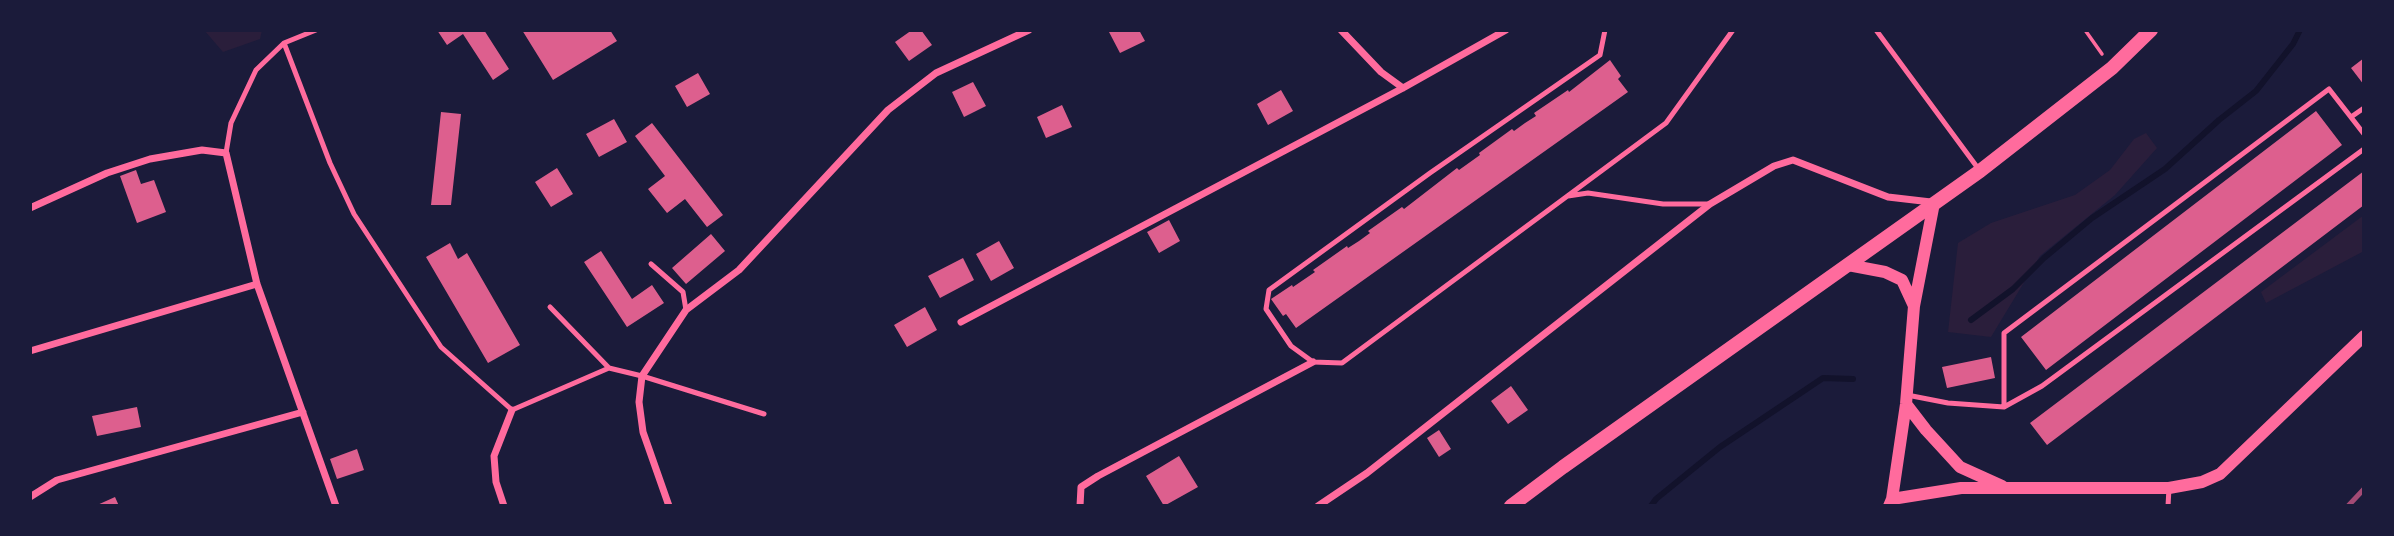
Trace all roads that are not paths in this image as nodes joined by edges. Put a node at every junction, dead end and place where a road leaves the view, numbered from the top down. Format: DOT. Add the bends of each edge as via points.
graph roads {
  1 [pos="316,30"];
  2 [pos="1028,30"];
  3 [pos="1341,30"];
  4 [pos="1506,30"];
  5 [pos="1605,30"];
  6 [pos="1734,30"];
  7 [pos="1876,30"];
  8 [pos="2151,30"];
  9 [pos="285,43"];
  10 [pos="1403,88"];
  11 [pos="2364,108"];
  12 [pos="2351,117"];
  13 [pos="2364,134"];
  14 [pos="2364,149"];
  15 [pos="226,153"];
  16 [pos="1980,171"];
  17 [pos="1565,196"];
  18 [pos="1934,203"];
  19 [pos="1710,204"];
  20 [pos="30,208"];
  21 [pos="651,264"];
  22 [pos="1848,265"];
  23 [pos="257,284"];
  24 [pos="1914,306"];
  25 [pos="550,307"];
  26 [pos="686,310"];
  27 [pos="961,321"];
  28 [pos="2364,336"];
  29 [pos="30,351"];
  30 [pos="1313,362"];
  31 [pos="609,368"];
  32 [pos="642,376"];
  33 [pos="1906,399"];
  34 [pos="2004,407"];
  35 [pos="512,410"];
  36 [pos="303,412"];
  37 [pos="764,414"];
  38 [pos="2005,487"];
  39 [pos="2169,488"];
  40 [pos="30,497"];
  41 [pos="1890,503"];
  42 [pos="336,506"];
  43 [pos="505,506"];
  44 [pos="670,506"];
  45 [pos="1080,506"];
  46 [pos="1318,506"];
  47 [pos="1511,506"];
  48 [pos="2168,506"];
  1 -- 9 [label="lane"];
  2 -- 26 [label="street" via="936,73 888,110 739,270"];
  3 -- 10 [label="street"];
  4 -- 10 [label="street"];
  5 -- 30 [label="lane" via="1600,55 1269,290 1265,309 1291,346"];
  6 -- 17 [label="lane" via="1667,123"];
  7 -- 16 [label="lane"];
  8 -- 16 [label="main road" via="2112,68"];
  9 -- 15 [label="lane" via="257,70 230,123"];
  9 -- 35 [label="lane" via="354,214 441,347"];
  10 -- 27 [label="street"];
  11 -- 12 [label="lane"];
  12 -- 13 [label="lane"];
  12 -- 34 [label="lane" via="2329,89 2004,333"];
  14 -- 34 [label="lane" via="2042,386"];
  15 -- 20 [label="street" via="202,150 150,159"];
  15 -- 23 [label="street"];
  16 -- 18 [label="main road"];
  17 -- 19 [label="lane" via="1588,193 1663,204"];
  17 -- 30 [label="lane" via="1342,363"];
  18 -- 19 [label="street" via="1888,197 1793,160 1774,166"];
  18 -- 22 [label="main road"];
  18 -- 24 [label="street"];
  19 -- 46 [label="street" via="1367,473"];
  21 -- 26 [label="lane" via="683,292"];
  22 -- 24 [label="street" via="1902,280"];
  22 -- 47 [label="main road"];
  23 -- 29 [label="street"];
  23 -- 36 [label="street"];
  24 -- 33 [label="street"];
  25 -- 31 [label="lane"];
  26 -- 32 [label="street"];
  28 -- 39 [label="street" via="2220,474"];
  30 -- 45 [label="street" via="1098,476 1081,487"];
  31 -- 32 [label="lane"];
  31 -- 35 [label="lane"];
  32 -- 37 [label="lane"];
  32 -- 44 [label="street" via="643,432"];
  33 -- 34 [label="lane"];
  33 -- 38 [label="street" via="1926,430 1960,467"];
  33 -- 41 [label="street"];
  35 -- 43 [label="street" via="494,456 496,482"];
  36 -- 40 [label="street" via="57,480"];
  36 -- 42 [label="street"];
  38 -- 39 [label="street"];
  38 -- 41 [label="street" via="1926,492"];
  39 -- 48 [label="lane"];
}
